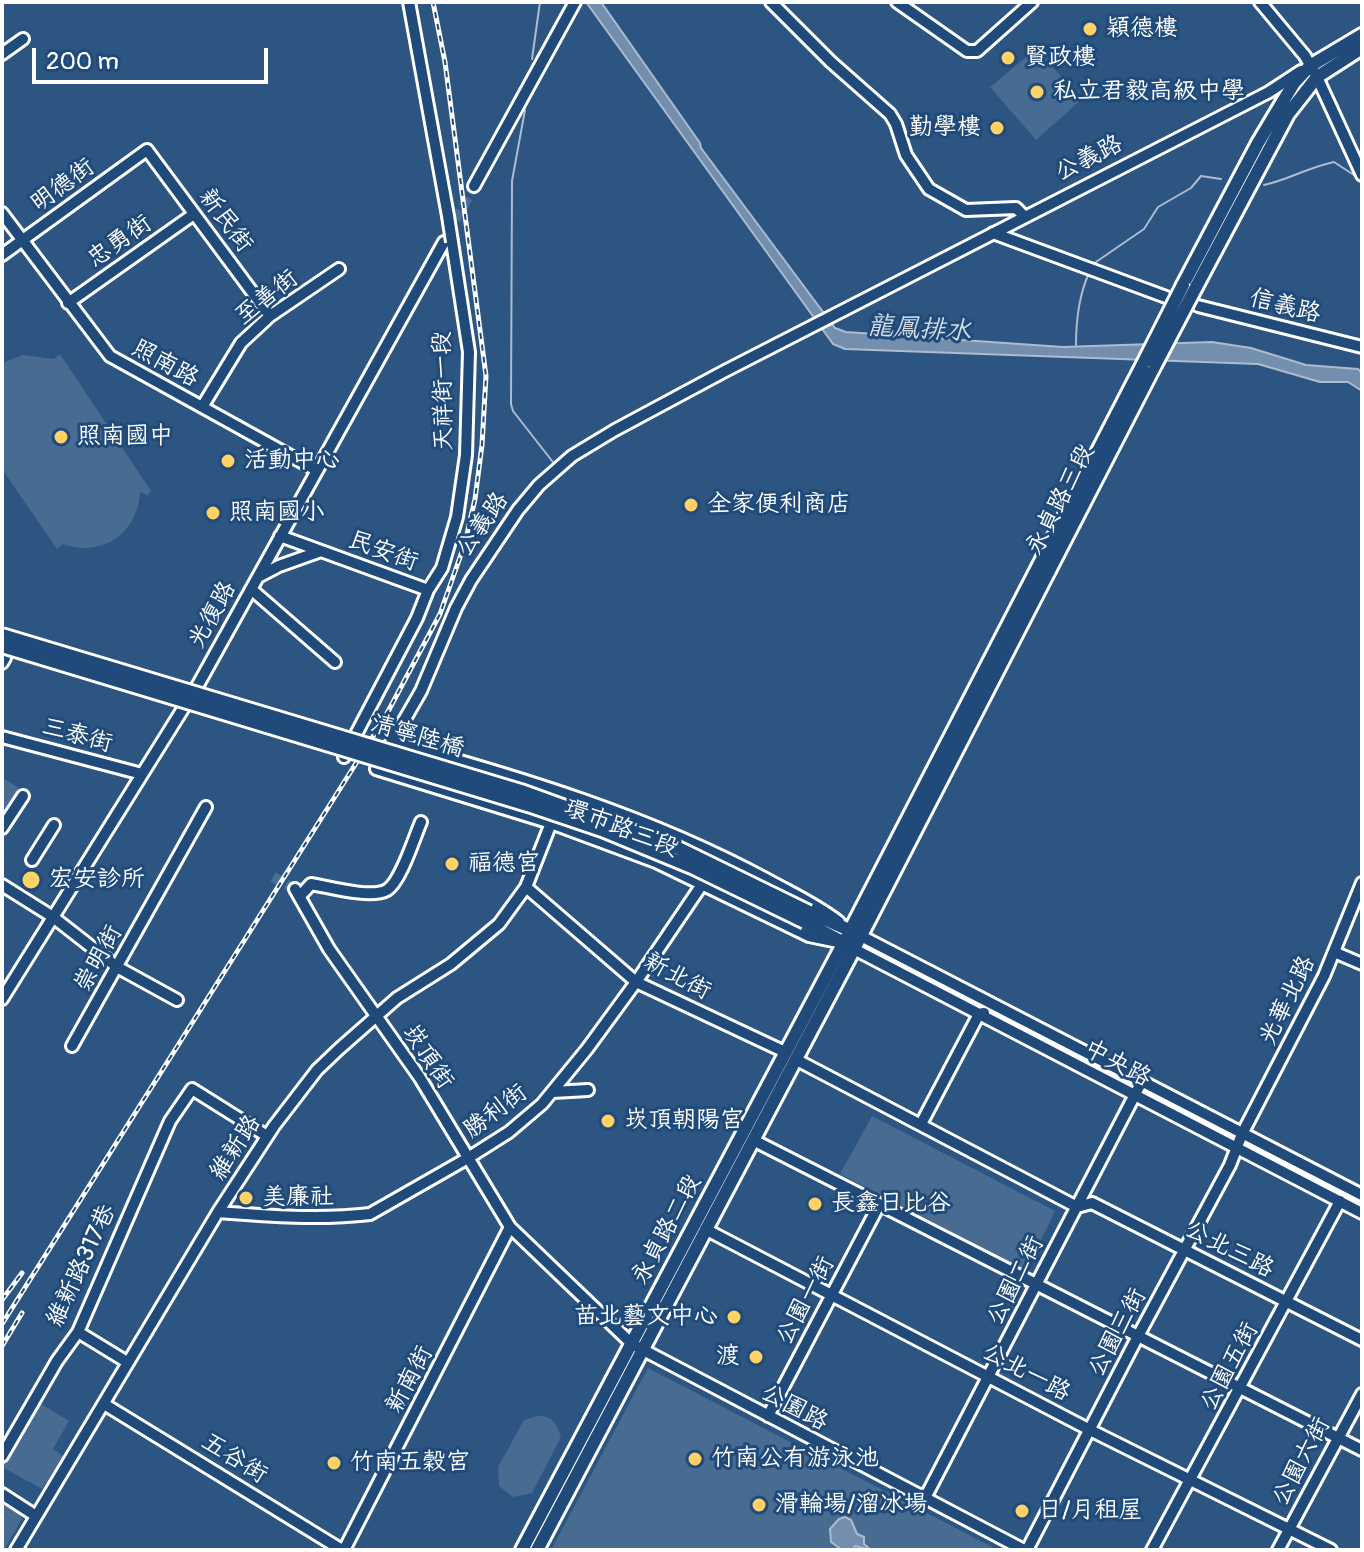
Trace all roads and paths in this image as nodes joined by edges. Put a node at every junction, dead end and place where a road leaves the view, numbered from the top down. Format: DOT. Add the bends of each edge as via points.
graph roads {
  1 [pos="409,2"];
  2 [pos="771,2"];
  3 [pos="897,2"];
  4 [pos="1032,2"];
  5 [pos="1260,2"];
  6 [pos="573,6"];
  7 [pos="1362,35"];
  8 [pos="23,39"];
  9 [pos="1362,48"];
  10 [pos="2,54"];
  11 [pos="1314,71"];
  12 [pos="147,150"];
  13 [pos="1362,175"];
  14 [pos="474,186"];
  15 [pos="2,213"];
  16 [pos="194,214"];
  17 [pos="1025,217"];
  18 [pos="993,233"];
  19 [pos="22,241"];
  20 [pos="448,242"];
  21 [pos="2,255"];
  22 [pos="339,269"];
  23 [pos="1166,297"];
  24 [pos="68,303"];
  25 [pos="1198,306"];
  26 [pos="270,316"];
  27 [pos="1362,347"];
  28 [pos="202,407"];
  29 [pos="316,470"];
  30 [pos="280,536"];
  31 [pos="321,551"];
  32 [pos="257,578"];
  33 [pos="251,589"];
  34 [pos="428,590"];
  35 [pos="2,635"];
  36 [pos="3,656"];
  37 [pos="335,662"];
  38 [pos="2,737"];
  39 [pos="393,742"];
  40 [pos="344,757"];
  41 [pos="376,769"];
  42 [pos="142,774"];
  43 [pos="23,796"];
  44 [pos="595,806"];
  45 [pos="206,807"];
  46 [pos="421,822"];
  47 [pos="551,823"];
  48 [pos="54,825"];
  49 [pos="2,828"];
  50 [pos="585,836"];
  51 [pos="32,860"];
  52 [pos="703,883"];
  53 [pos="1362,883"];
  54 [pos="2,885"];
  55 [pos="526,887"];
  56 [pos="53,917"];
  57 [pos="807,917"];
  58 [pos="852,940"];
  59 [pos="1334,952"];
  60 [pos="1362,964"];
  61 [pos="117,967"];
  62 [pos="636,982"];
  63 [pos="2,999"];
  64 [pos="177,1000"];
  65 [pos="1005,1011"];
  66 [pos="979,1014"];
  67 [pos="376,1017"];
  68 [pos="72,1046"];
  69 [pos="790,1056"];
  70 [pos="1141,1083"];
  71 [pos="588,1090"];
  72 [pos="553,1092"];
  73 [pos="1134,1096"];
  74 [pos="921,1124"];
  75 [pos="1242,1134"];
  76 [pos="267,1136"];
  77 [pos="753,1140"];
  78 [pos="1235,1149"];
  79 [pos="468,1158"];
  80 [pos="725,1181"];
  81 [pos="1362,1195"];
  82 [pos="1340,1201"];
  83 [pos="879,1205"];
  84 [pos="1077,1207"];
  85 [pos="218,1212"];
  86 [pos="1362,1213"];
  87 [pos="510,1227"];
  88 [pos="705,1229"];
  89 [pos="1185,1250"];
  90 [pos="1036,1286"];
  91 [pos="832,1294"];
  92 [pos="1287,1302"];
  93 [pos="78,1332"];
  94 [pos="1137,1338"];
  95 [pos="1362,1340"];
  96 [pos="637,1347"];
  97 [pos="127,1362"];
  98 [pos="989,1376"];
  99 [pos="1241,1388"];
  100 [pos="1362,1394"];
  101 [pos="104,1404"];
  102 [pos="768,1416"];
  103 [pos="1090,1430"];
  104 [pos="1338,1438"];
  105 [pos="1362,1450"];
  106 [pos="2,1456"];
  107 [pos="1190,1480"];
  108 [pos="2,1494"];
  109 [pos="925,1498"];
  110 [pos="36,1516"];
  111 [pos="1289,1529"];
  112 [pos="16,1550"];
  113 [pos="343,1550"];
  114 [pos="522,1550"];
  115 [pos="537,1550"];
  116 [pos="1025,1550"];
  117 [pos="1152,1550"];
  118 [pos="1278,1550"];
  119 [pos="1331,1550"];
  1 -- 20 [label="street, 天祥街一段, bridge" via="448,216"];
  2 -- 17 [label="street" via="890,114 906,155 929,189 966,210 1016,208"];
  3 -- 4 [label="street" via="967,51 977,51"];
  5 -- 11 [label="street"];
  6 -- 14 [label="street"];
  7 -- 11 [label="main road, 公義路"];
  8 -- 10 [label="street"];
  9 -- 11 [label="main road, 公義路"];
  11 -- 13 [label="street"];
  11 -- 17 [label="street, 公義路"];
  11 -- 58 [label="main road, 永貞路三段, bridge" via="1294,83 1279,106"];
  12 -- 16 [label="street, 新民街"];
  12 -- 19 [label="street, 明德街"];
  15 -- 19 [label="street, 照南路"];
  16 -- 24 [label="street, 忠勇街"];
  16 -- 26 [label="street, 新民街"];
  17 -- 18 [label="street, 公義路"];
  18 -- 23 [label="street"];
  18 -- 39 [label="street, 公義路" via="615,430 552,472 518,510 456,608"];
  19 -- 21 [label="street, 明德街"];
  19 -- 24 [label="street, 照南路"];
  20 -- 29 [label="street, 光復路"];
  20 -- 34 [label="street, 天祥街一段" via="469,352 466,455 457,517 442,568"];
  22 -- 26 [label="street, 至善街"];
  24 -- 28 [label="street, 照南路" via="110,356"];
  25 -- 27 [label="street, 信義路"];
  26 -- 28 [label="street, 至善街" via="241,343"];
  28 -- 29 [label="street, 照南路"];
  29 -- 30 [label="street, 光復路"];
  30 -- 31 [label="street, 民安街"];
  30 -- 32 [label="street, 光復路"];
  31 -- 32 [label="street"];
  31 -- 34 [label="street, 民安街"];
  32 -- 33 [label="street, 光復路"];
  33 -- 37 [label="street"];
  33 -- 42 [label="street, 光復路"];
  34 -- 40 [label="street, 天祥街一段"];
  35 -- 57 [label="main road, 清寧陸橋, bridge" via="521,791 678,848"];
  36 -- 57 [label="main road, 清寧陸橋, bridge" via="478,788 602,830"];
  38 -- 42 [label="street, 三泰街"];
  39 -- 41 [label="street, 公義路"];
  39 -- 44 [label="street, 環市路三段"];
  41 -- 47 [label="street, 環市路三段"];
  42 -- 56 [label="street, 光復路"];
  43 -- 49 [label="street"];
  44 -- 50 [label="street"];
  44 -- 58 [label="street, 環市路三段" via="742,866 817,905"];
  45 -- 61 [label="street, 崇明街"];
  46 -- 67 [label="street, 崁頂街" via="396,881 387,890 372,894 311,884 297,893"];
  47 -- 50 [label="street, 環市路三段"];
  47 -- 55 [label="street, 維新路"];
  48 -- 51 [label="street"];
  50 -- 52 [label="street, 環市路三段"];
  52 -- 58 [label="street, 環市路三段" via="809,936"];
  52 -- 62 [label="street, 勝利街"];
  53 -- 59 [label="street, 光華北路"];
  54 -- 56 [label="street"];
  55 -- 62 [label="street, 新北街"];
  55 -- 67 [label="street, 維新路" via="480,942"];
  56 -- 61 [label="street"];
  56 -- 63 [label="street, 光復路"];
  57 -- 58 [label="main road"];
  58 -- 65 [label="street, 中央路"];
  58 -- 66 [label="street, 中央路"];
  58 -- 69 [label="main road, 永貞路二段"];
  59 -- 60 [label="street"];
  59 -- 75 [label="street, 光華北路"];
  61 -- 64 [label="street"];
  61 -- 68 [label="street, 崇明街"];
  62 -- 69 [label="street, 新北街"];
  62 -- 72 [label="street, 勝利街"];
  65 -- 66 [label="street"];
  65 -- 70 [label="street, 中央路"];
  66 -- 73 [label="street, 中央路"];
  66 -- 74 [label="street"];
  67 -- 76 [label="street, 維新路" via="317,1070"];
  67 -- 79 [label="street, 崁頂街"];
  69 -- 74 [label="street, 新北街"];
  69 -- 77 [label="main road, 永貞路二段"];
  69 -- 80 [label="main road, 永貞路二段"];
  70 -- 73 [label="street, 公園二街"];
  70 -- 75 [label="street, 中央路"];
  71 -- 72 [label="street"];
  72 -- 79 [label="street, 勝利街" via="509,1132"];
  73 -- 78 [label="street, 中央路"];
  73 -- 84 [label="street, 公園二街"];
  74 -- 84 [label="street, 公北三路"];
  75 -- 78 [label="street, 公園三街"];
  75 -- 81 [label="street, 中央路"];
  76 -- 85 [label="street, 維新路"];
  76 -- 93 [label="street, 維新路317巷" via="192,1089 170,1121"];
  77 -- 80 [label="main road, 永貞路二段"];
  77 -- 83 [label="street"];
  78 -- 82 [label="street, 中央路"];
  78 -- 89 [label="street, 公園三街"];
  79 -- 85 [label="street, 勝利街" via="370,1214"];
  79 -- 87 [label="street, 崁頂街"];
  80 -- 88 [label="main road, 永貞路二段"];
  80 -- 96 [label="main road, 永貞路二段"];
  82 -- 86 [label="street, 中央路"];
  82 -- 92 [label="street, 公園五街"];
  83 -- 90 [label="street"];
  83 -- 91 [label="street, 公園一街"];
  84 -- 89 [label="street, 公北三路" via="1092,1203"];
  84 -- 90 [label="street, 公園二街"];
  85 -- 97 [label="street, 維新路"];
  87 -- 96 [label="street, 崁頂街"];
  87 -- 113 [label="street, 新南街"];
  88 -- 91 [label="street, 公北一路"];
  88 -- 96 [label="main road, 永貞路二段"];
  89 -- 92 [label="street, 公北三路"];
  89 -- 94 [label="street, 公園三街"];
  90 -- 94 [label="street"];
  90 -- 98 [label="street, 公園二街"];
  91 -- 98 [label="street, 公北一路"];
  91 -- 102 [label="street, 公園一街"];
  92 -- 95 [label="street, 公北三路"];
  92 -- 99 [label="street, 公園五街"];
  93 -- 97 [label="street"];
  93 -- 106 [label="street, 維新路317巷"];
  94 -- 99 [label="street"];
  94 -- 103 [label="street, 公園三街"];
  96 -- 102 [label="street, 公園路"];
  96 -- 114 [label="main road, 永貞路二段"];
  96 -- 115 [label="main road, 永貞路二段"];
  97 -- 101 [label="street, 維新路"];
  98 -- 103 [label="street, 公北一路"];
  98 -- 109 [label="street, 公園二街"];
  99 -- 104 [label="street"];
  99 -- 107 [label="street, 公園五街"];
  100 -- 104 [label="street, 公園六街"];
  101 -- 110 [label="street, 維新路"];
  101 -- 113 [label="street, 五谷街"];
  102 -- 109 [label="street, 公園路"];
  103 -- 107 [label="street, 公北一路"];
  103 -- 116 [label="street, 公園三街"];
  104 -- 105 [label="street"];
  104 -- 111 [label="street, 公園六街"];
  107 -- 111 [label="street, 公北一路"];
  107 -- 117 [label="street, 公園五街"];
  108 -- 110 [label="street"];
  109 -- 116 [label="street, 公園路"];
  110 -- 112 [label="street, 維新路"];
  111 -- 118 [label="street, 公園六街"];
  111 -- 119 [label="street, 公北一路"];
}
